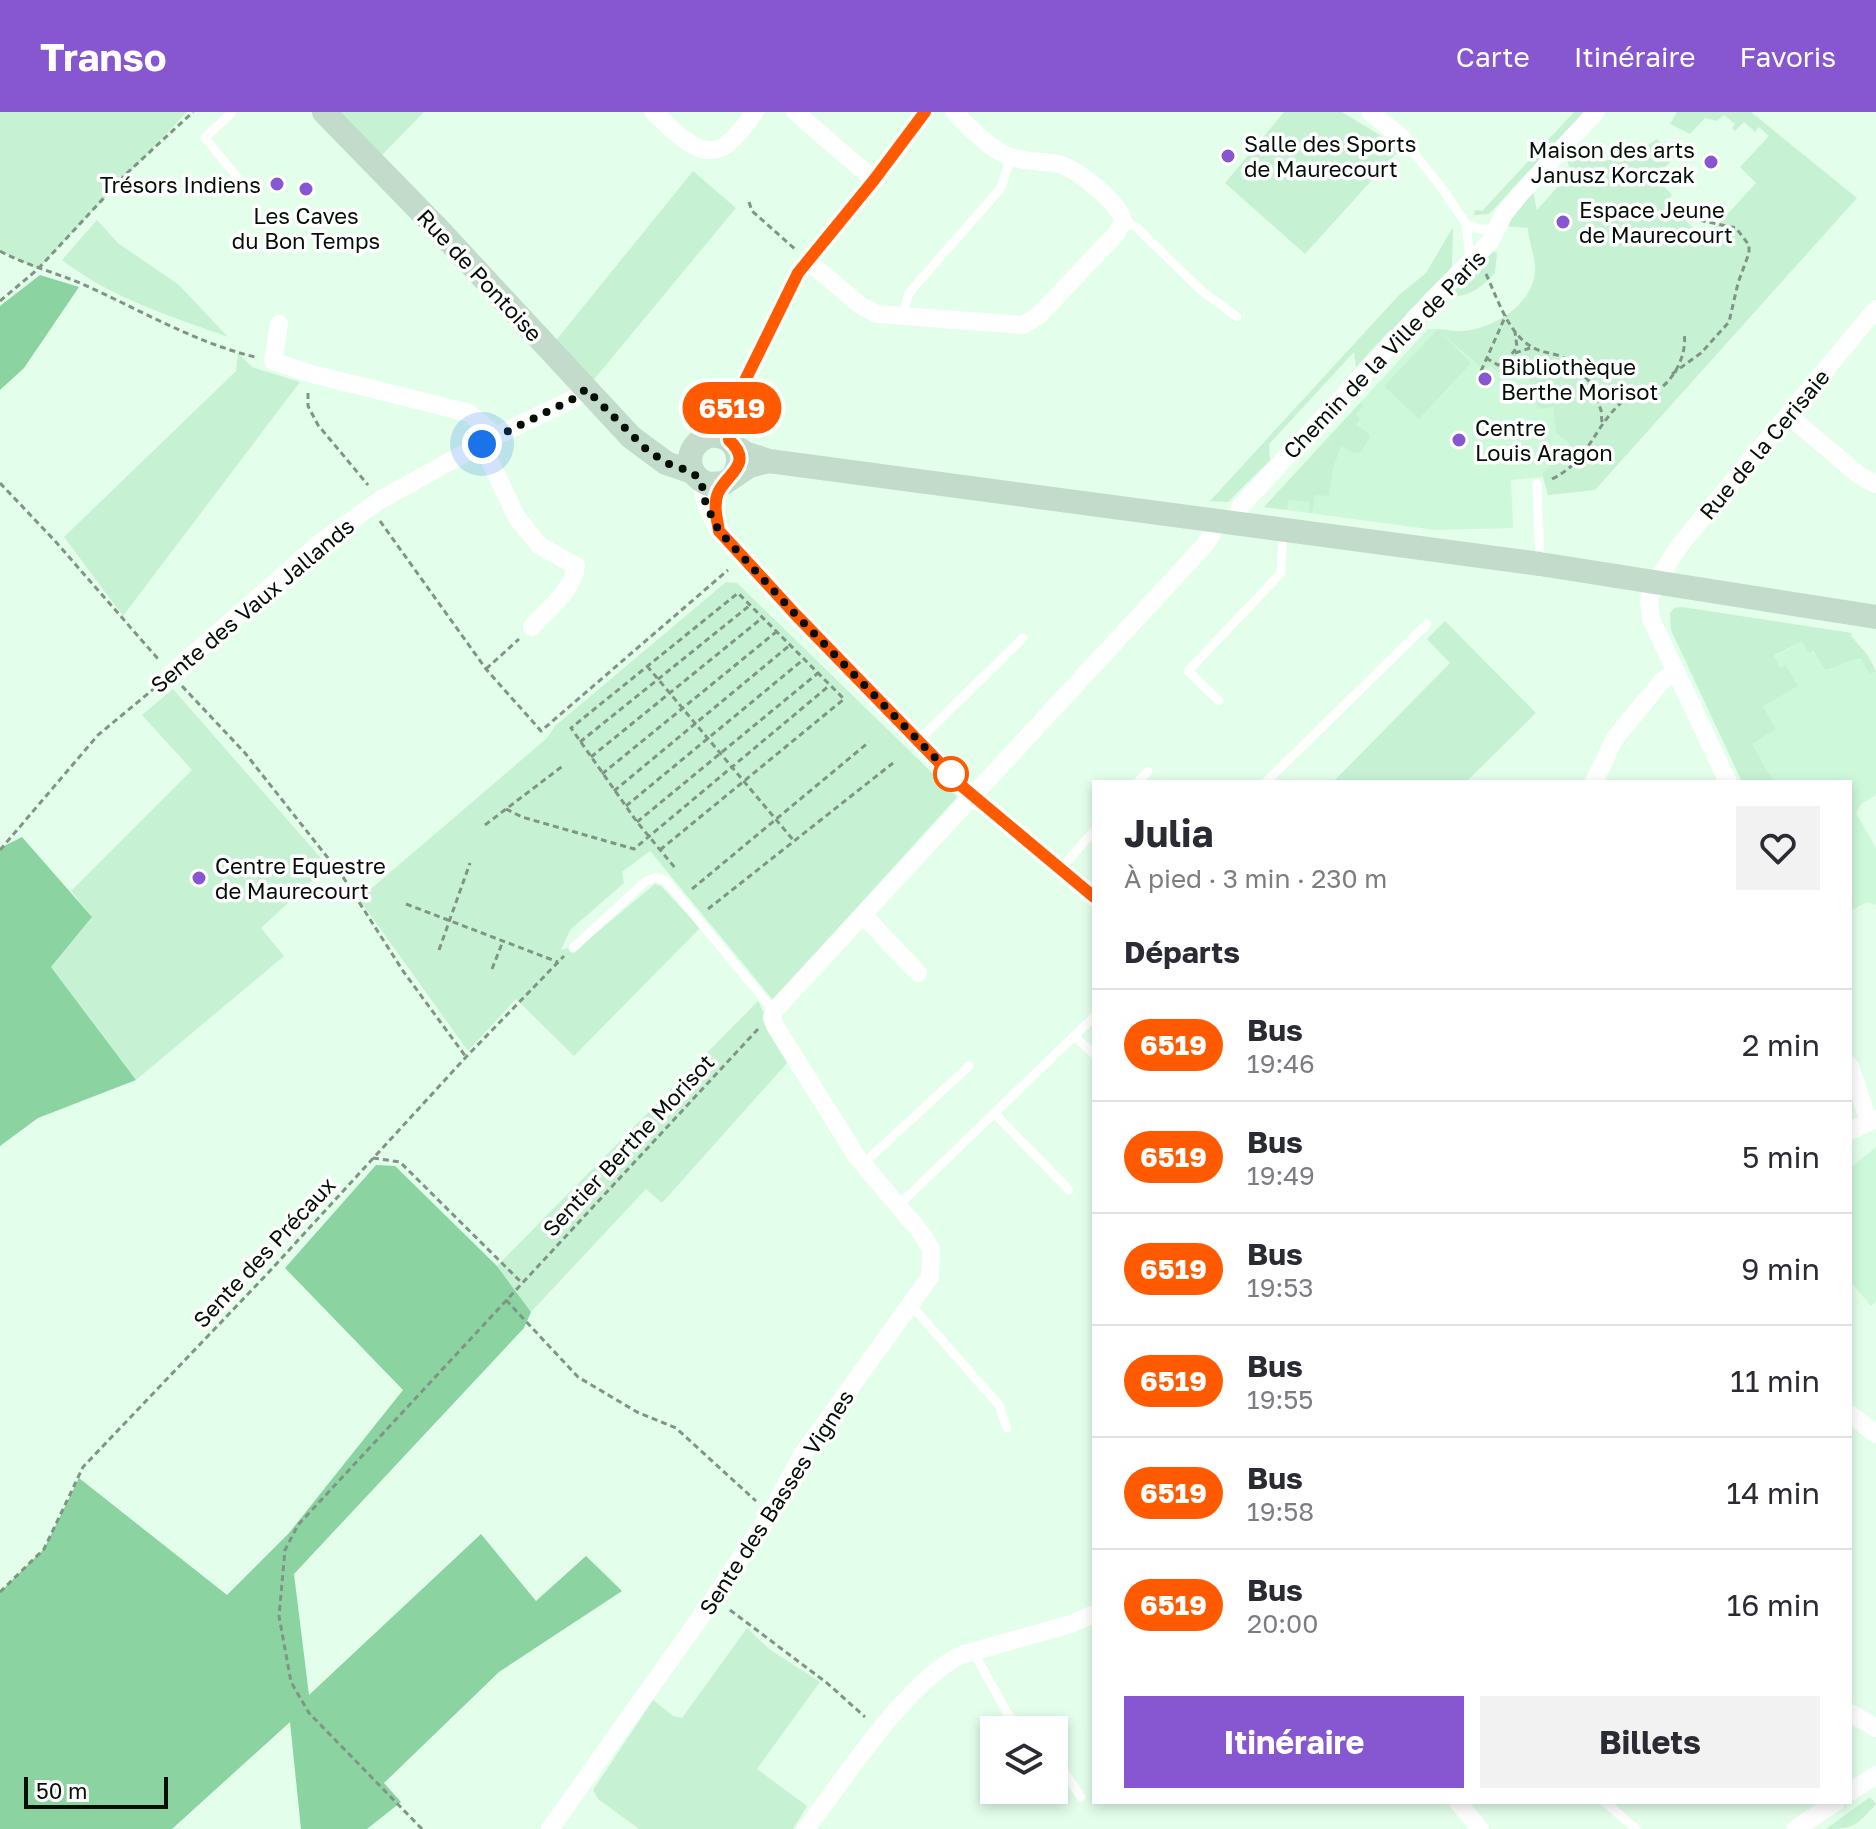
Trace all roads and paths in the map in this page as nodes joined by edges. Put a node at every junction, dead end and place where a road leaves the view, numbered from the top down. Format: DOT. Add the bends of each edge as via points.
graph roads {
  1 [pos="193,112"];
  2 [pos="232,112"];
  3 [pos="324,112"];
  4 [pos="653,112"];
  5 [pos="755,112"];
  6 [pos="795,112"];
  7 [pos="925,112"];
  8 [pos="954,112"];
  9 [pos="1370,112"];
  10 [pos="1596,112"];
  11 [pos="1409,147"];
  12 [pos="1011,157"];
  13 [pos="238,178"];
  14 [pos="874,180"];
  15 [pos="749,202"];
  16 [pos="1688,211"];
  17 [pos="1123,220"];
  18 [pos="1466,224"];
  19 [pos="1497,229"];
  20 [pos="0,251"];
  21 [pos="1474,258"];
  22 [pos="808,261"];
  23 [pos="38,269"];
  24 [pos="0,301"];
  25 [pos="1876,309"];
  26 [pos="1506,315"];
  27 [pos="902,317"];
  28 [pos="1237,317"];
  29 [pos="279,324"];
  30 [pos="1514,328"];
  31 [pos="1684,333"];
  32 [pos="1535,349"];
  33 [pos="1512,355"];
  34 [pos="1486,358"];
  35 [pos="273,361"];
  36 [pos="1506,362"];
  37 [pos="1511,370"];
  38 [pos="312,374"];
  39 [pos="1672,374"];
  40 [pos="1477,380"];
  41 [pos="1592,387"];
  42 [pos="586,389"];
  43 [pos="1628,398"];
  44 [pos="1788,415"];
  45 [pos="1601,427"];
  46 [pos="489,440"];
  47 [pos="635,440"];
  48 [pos="717,441"];
  49 [pos="769,461"];
  50 [pos="713,478"];
  51 [pos="0,483"];
  52 [pos="1537,484"];
  53 [pos="1876,484"];
  54 [pos="375,503"];
  55 [pos="1221,526"];
  56 [pos="1283,529"];
  57 [pos="744,558"];
  58 [pos="1540,564"];
  59 [pos="1656,582"];
  60 [pos="750,605"];
  61 [pos="763,617"];
  62 [pos="1876,617"];
  63 [pos="1427,624"];
  64 [pos="532,627"];
  65 [pos="777,632"];
  66 [pos="1023,638"];
  67 [pos="790,645"];
  68 [pos="804,659"];
  69 [pos="647,666"];
  70 [pos="486,669"];
  71 [pos="1676,671"];
  72 [pos="818,673"];
  73 [pos="171,674"];
  74 [pos="658,679"];
  75 [pos="830,685"];
  76 [pos="670,693"];
  77 [pos="1219,701"];
  78 [pos="683,709"];
  79 [pos="695,724"];
  80 [pos="708,739"];
  81 [pos="918,741"];
  82 [pos="580,742"];
  83 [pos="869,742"];
  84 [pos="720,753"];
  85 [pos="591,757"];
  86 [pos="893,763"];
  87 [pos="564,765"];
  88 [pos="732,767"];
  89 [pos="1148,771"];
  90 [pos="602,774"];
  91 [pos="1140,780"];
  92 [pos="1268,780"];
  93 [pos="1595,780"];
  94 [pos="1727,780"];
  95 [pos="744,782"];
  96 [pos="614,791"];
  97 [pos="973,796"];
  98 [pos="626,806"];
  99 [pos="506,809"];
  100 [pos="775,820"];
  101 [pos="637,822"];
  102 [pos="485,825"];
  103 [pos="1092,833"];
  104 [pos="649,836"];
  105 [pos="794,842"];
  106 [pos="0,850"];
  107 [pos="660,850"];
  108 [pos="470,863"];
  109 [pos="1060,869"];
  110 [pos="676,870"];
  111 [pos="684,880"];
  112 [pos="1092,895"];
  113 [pos="700,900"];
  114 [pos="406,904"];
  115 [pos="864,916"];
  116 [pos="448,920"];
  117 [pos="503,941"];
  118 [pos="573,948"];
  119 [pos="439,950"];
  120 [pos="558,962"];
  121 [pos="492,969"];
  122 [pos="918,973"];
  123 [pos="774,1011"];
  124 [pos="1092,1019"];
  125 [pos="1074,1036"];
  126 [pos="1092,1052"];
  127 [pos="466,1057"];
  128 [pos="969,1066"];
  129 [pos="1852,1071"];
  130 [pos="994,1113"];
  131 [pos="1872,1120"];
  132 [pos="1852,1130"];
  133 [pos="373,1158"];
  134 [pos="863,1164"];
  135 [pos="1069,1190"];
  136 [pos="899,1205"];
  137 [pos="522,1283"];
  138 [pos="506,1300"];
  139 [pos="911,1305"];
  140 [pos="1852,1416"];
  141 [pos="1007,1428"];
  142 [pos="1876,1434"];
  143 [pos="770,1514"];
  144 [pos="0,1592"];
  145 [pos="714,1598"];
  146 [pos="1092,1615"];
  147 [pos="973,1651"];
  148 [pos="1852,1714"];
  149 [pos="1009,1716"];
  150 [pos="1876,1728"];
  151 [pos="881,1731"];
  152 [pos="1876,1775"];
  153 [pos="1068,1777"];
  154 [pos="1852,1791"];
  155 [pos="1081,1797"];
  156 [pos="1460,1804"];
  157 [pos="1607,1804"];
  158 [pos="1833,1804"];
  159 [pos="422,1829"];
  160 [pos="550,1829"];
  161 [pos="806,1829"];
  162 [pos="1480,1829"];
  163 [pos="1636,1829"];
  164 [pos="1795,1829"];
  1 -- 23 [label="path" via="127,173"];
  2 -- 13 [label="lane" via="205,138"];
  3 -- 42 [label="main road, Rue de Pontoise"];
  4 -- 5 [label="street" via="690,143 709,151 730,143"];
  6 -- 14 [label="street"];
  7 -- 14 [label="street"];
  8 -- 12 [label="street"];
  9 -- 11 [label="street"];
  10 -- 19 [label="street, Chemin de la Ville de Paris" via="1520,194"];
  11 -- 18 [label="lane"];
  12 -- 17 [label="street" via="1072,169 1118,208"];
  12 -- 27 [label="lane" via="1001,188 909,293"];
  14 -- 22 [label="street"];
  15 -- 22 [label="path" via="752,211"];
  16 -- 39 [label="path" via="1703,221 1736,228 1749,253 1729,322 1701,353"];
  17 -- 27 [label="street" via="1117,233 1030,322"];
  17 -- 28 [label="lane"];
  18 -- 19 [label="lane"];
  18 -- 21 [label="lane" via="1468,257"];
  19 -- 21 [label="street, Chemin de la Ville de Paris"];
  20 -- 23 [label="path"];
  21 -- 26 [label="path"];
  21 -- 55 [label="street, Chemin de la Ville de Paris"];
  22 -- 27 [label="street" via="868,311"];
  22 -- 48 [label="street"];
  23 -- 24 [label="path"];
  23 -- 35 [label="path" via="238,353"];
  25 -- 44 [label="street, Rue de la Cerisaie"];
  26 -- 30 [label="path"];
  26 -- 34 [label="path"];
  29 -- 35 [label="street"];
  30 -- 32 [label="path"];
  30 -- 33 [label="path" via="1517,347"];
  31 -- 39 [label="path" via="1685,345"];
  32 -- 33 [label="path"];
  32 -- 41 [label="path" via="1566,360"];
  33 -- 36 [label="path"];
  34 -- 36 [label="path" via="1498,365"];
  34 -- 40 [label="path"];
  35 -- 38 [label="street"];
  36 -- 37 [label="path"];
  38 -- 46 [label="street" via="469,413"];
  38 -- 54 [label="path" via="308,406"];
  39 -- 43 [label="path" via="1652,393"];
  41 -- 43 [label="path"];
  41 -- 45 [label="path"];
  42 -- 46 [label="street, Sente des Vaux Jallands"];
  42 -- 47 [label="main road, Rue de Pontoise"];
  43 -- 45 [label="path"];
  44 -- 53 [label="street"];
  44 -- 59 [label="street, Rue de la Cerisaie" via="1680,545"];
  45 -- 52 [label="path" via="1579,461"];
  46 -- 54 [label="street, Sente des Vaux Jallands"];
  46 -- 64 [label="street" via="517,518 540,546 576,566 565,591"];
  47 -- 48 [label="main road" via="674,449"];
  47 -- 50 [label="main road, Rue de Pontoise" via="666,463"];
  48 -- 49 [label="main road"];
  48 -- 50 [label="main road" via="739,461"];
  48 -- 50 [label="main road" via="690,453"];
  49 -- 50 [label="main road"];
  49 -- 55 [label="main road"];
  50 -- 57 [label="street" via="706,505 719,531"];
  51 -- 73 [label="path"];
  52 -- 58 [label="lane"];
  54 -- 70 [label="path"];
  54 -- 73 [label="street, Sente des Vaux Jallands" via="321,542"];
  55 -- 56 [label="main road"];
  55 -- 97 [label="street, Chemin de la Ville de Paris"];
  56 -- 58 [label="main road"];
  56 -- 77 [label="lane" via="1281,573 1188,671"];
  57 -- 70 [label="path" via="541,731"];
  57 -- 81 [label="street"];
  58 -- 59 [label="main road"];
  59 -- 62 [label="main road"];
  59 -- 71 [label="street" via="1649,599 1651,619"];
  60 -- 61 [label="path"];
  60 -- 69 [label="path" via="738,593"];
  60 -- 74 [label="path"];
  61 -- 65 [label="path"];
  61 -- 76 [label="path"];
  63 -- 92 [label="lane"];
  64 -- 70 [label="path"];
  65 -- 67 [label="path"];
  65 -- 78 [label="path"];
  66 -- 81 [label="lane"];
  67 -- 68 [label="path"];
  67 -- 79 [label="path"];
  68 -- 72 [label="path"];
  68 -- 80 [label="path"];
  69 -- 74 [label="path"];
  69 -- 82 [label="path" via="571,728"];
  71 -- 93 [label="street" via="1656,687 1615,738"];
  71 -- 94 [label="street"];
  72 -- 75 [label="path"];
  72 -- 84 [label="path"];
  73 -- 106 [label="path, Sente des Vaux Jallands" via="98,735"];
  73 -- 127 [label="path" via="245,753 343,877"];
  74 -- 76 [label="path"];
  74 -- 82 [label="path"];
  75 -- 88 [label="path"];
  75 -- 95 [label="path" via="844,699"];
  76 -- 78 [label="path"];
  76 -- 85 [label="path"];
  78 -- 79 [label="path"];
  78 -- 90 [label="path"];
  79 -- 80 [label="path"];
  79 -- 96 [label="path"];
  80 -- 84 [label="path"];
  80 -- 98 [label="path"];
  81 -- 97 [label="street"];
  82 -- 85 [label="path"];
  83 -- 100 [label="path"];
  84 -- 88 [label="path"];
  84 -- 101 [label="path"];
  85 -- 90 [label="path"];
  86 -- 105 [label="path"];
  87 -- 99 [label="path"];
  88 -- 95 [label="path"];
  88 -- 104 [label="path"];
  89 -- 91 [label="lane"];
  90 -- 96 [label="path"];
  95 -- 100 [label="path"];
  95 -- 107 [label="path"];
  96 -- 98 [label="path"];
  97 -- 109 [label="street"];
  97 -- 115 [label="street"];
  98 -- 101 [label="path"];
  99 -- 102 [label="path"];
  99 -- 104 [label="path" via="634,849"];
  100 -- 105 [label="path"];
  100 -- 111 [label="path" via="692,889"];
  101 -- 104 [label="path"];
  103 -- 109 [label="lane"];
  104 -- 107 [label="path"];
  105 -- 113 [label="path" via="709,910"];
  107 -- 110 [label="path"];
  108 -- 116 [label="path"];
  109 -- 112 [label="street"];
  114 -- 116 [label="path"];
  115 -- 122 [label="street"];
  115 -- 123 [label="street"];
  116 -- 117 [label="path"];
  116 -- 119 [label="path"];
  117 -- 120 [label="path"];
  117 -- 121 [label="path"];
  118 -- 120 [label="path, Sente des Précaux"];
  118 -- 123 [label="lane, Sente des Basses Vignes" via="656,877 666,881"];
  120 -- 127 [label="path, Sente des Précaux"];
  123 -- 134 [label="street, Sente des Basses Vignes" via="775,1026"];
  123 -- 137 [label="path, Sentier Berthe Morisot"];
  124 -- 125 [label="lane"];
  125 -- 126 [label="lane"];
  125 -- 130 [label="lane"];
  127 -- 133 [label="path, Sente des Précaux"];
  128 -- 134 [label="lane"];
  129 -- 131 [label="street"];
  130 -- 135 [label="lane"];
  130 -- 136 [label="lane"];
  131 -- 132 [label="street"];
  133 -- 137 [label="path" via="400,1162"];
  133 -- 144 [label="path, Sente des Précaux" via="83,1467 44,1549"];
  134 -- 136 [label="street, Sente des Basses Vignes"];
  136 -- 139 [label="street, Sente des Basses Vignes" via="931,1249 930,1277"];
  137 -- 138 [label="path, Sentier Berthe Morisot"];
  138 -- 143 [label="path" via="578,1377 676,1428"];
  138 -- 159 [label="path, Sentier Berthe Morisot" via="298,1525 285,1550 279,1616 291,1682 309,1713"];
  139 -- 141 [label="lane" via="999,1405"];
  139 -- 143 [label="street, Sente des Basses Vignes" via="802,1455"];
  140 -- 142 [label="street"];
  143 -- 145 [label="street, Sente des Basses Vignes"];
  145 -- 151 [label="path"];
  145 -- 160 [label="street, Sente des Basses Vignes"];
  146 -- 147 [label="street"];
  147 -- 149 [label="lane"];
  147 -- 151 [label="street" via="929,1675"];
  148 -- 150 [label="street"];
  151 -- 161 [label="street"];
  152 -- 154 [label="street"];
  153 -- 155 [label="lane"];
  156 -- 162 [label="street"];
  157 -- 163 [label="lane"];
  158 -- 164 [label="street"];
}
